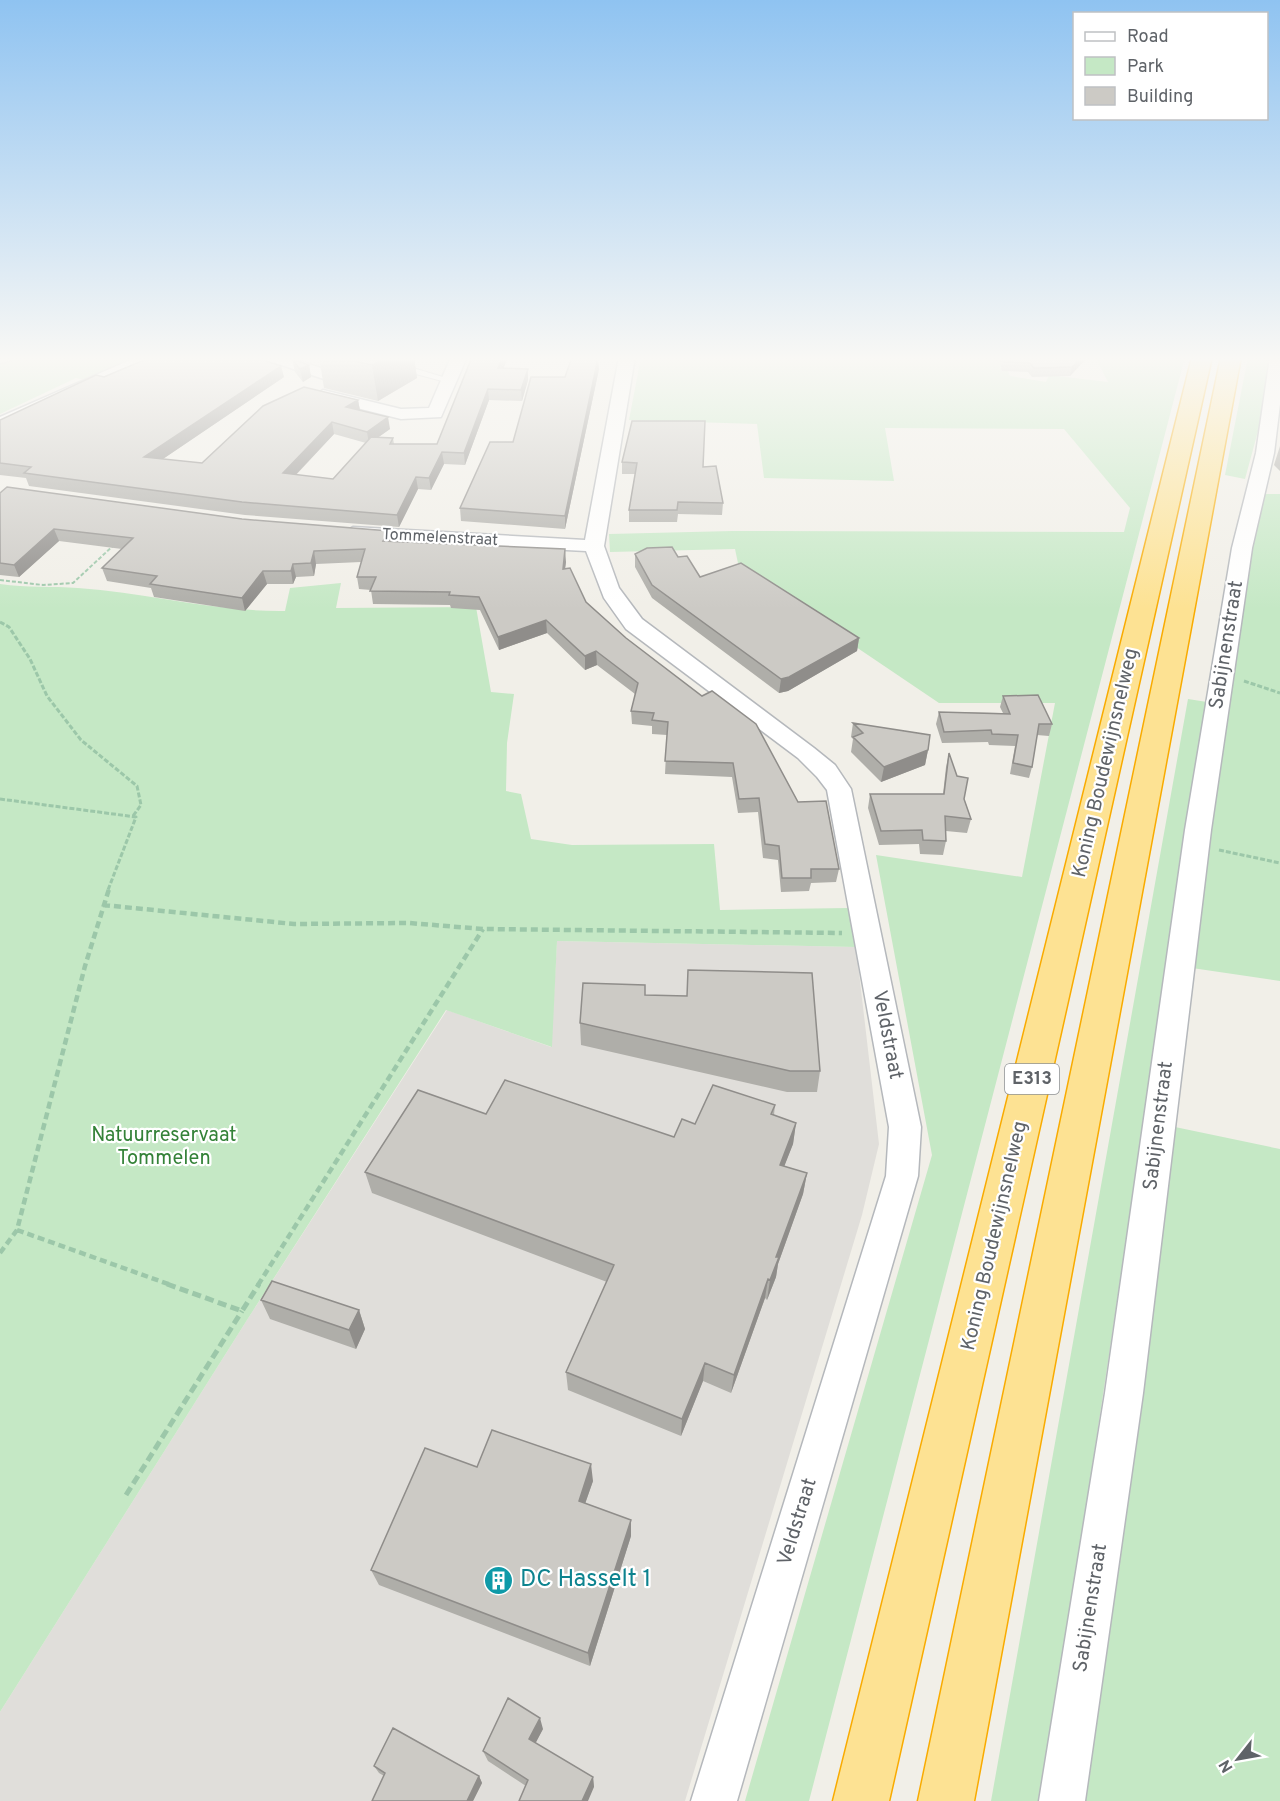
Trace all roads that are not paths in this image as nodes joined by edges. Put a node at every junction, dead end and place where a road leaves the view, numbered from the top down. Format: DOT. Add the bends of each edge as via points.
graph roads {
  1 [pos="612,441"];
  2 [pos="1182,441"];
  3 [pos="1214,441"];
  4 [pos="1272,453"];
  5 [pos="338,532"];
  6 [pos="594,546"];
  7 [pos="714,1801"];
  8 [pos="861,1801"];
  9 [pos="946,1801"];
  10 [pos="1062,1801"];
  1 -- 6 [label="street"];
  2 -- 8 [label="highway, Koning Boudewijnsnelweg / E313"];
  3 -- 9 [label="highway, Koning Boudewijnsnelweg / E313"];
  4 -- 10 [label="street, Sabijnenstraat" via="1242,548 1221,673 1124,1394"];
  5 -- 6 [label="street, Tommelenstraat"];
  6 -- 7 [label="street, Veldstraat" via="616,603 634,624 806,753 839,789 904,1127 902,1176"];
}
